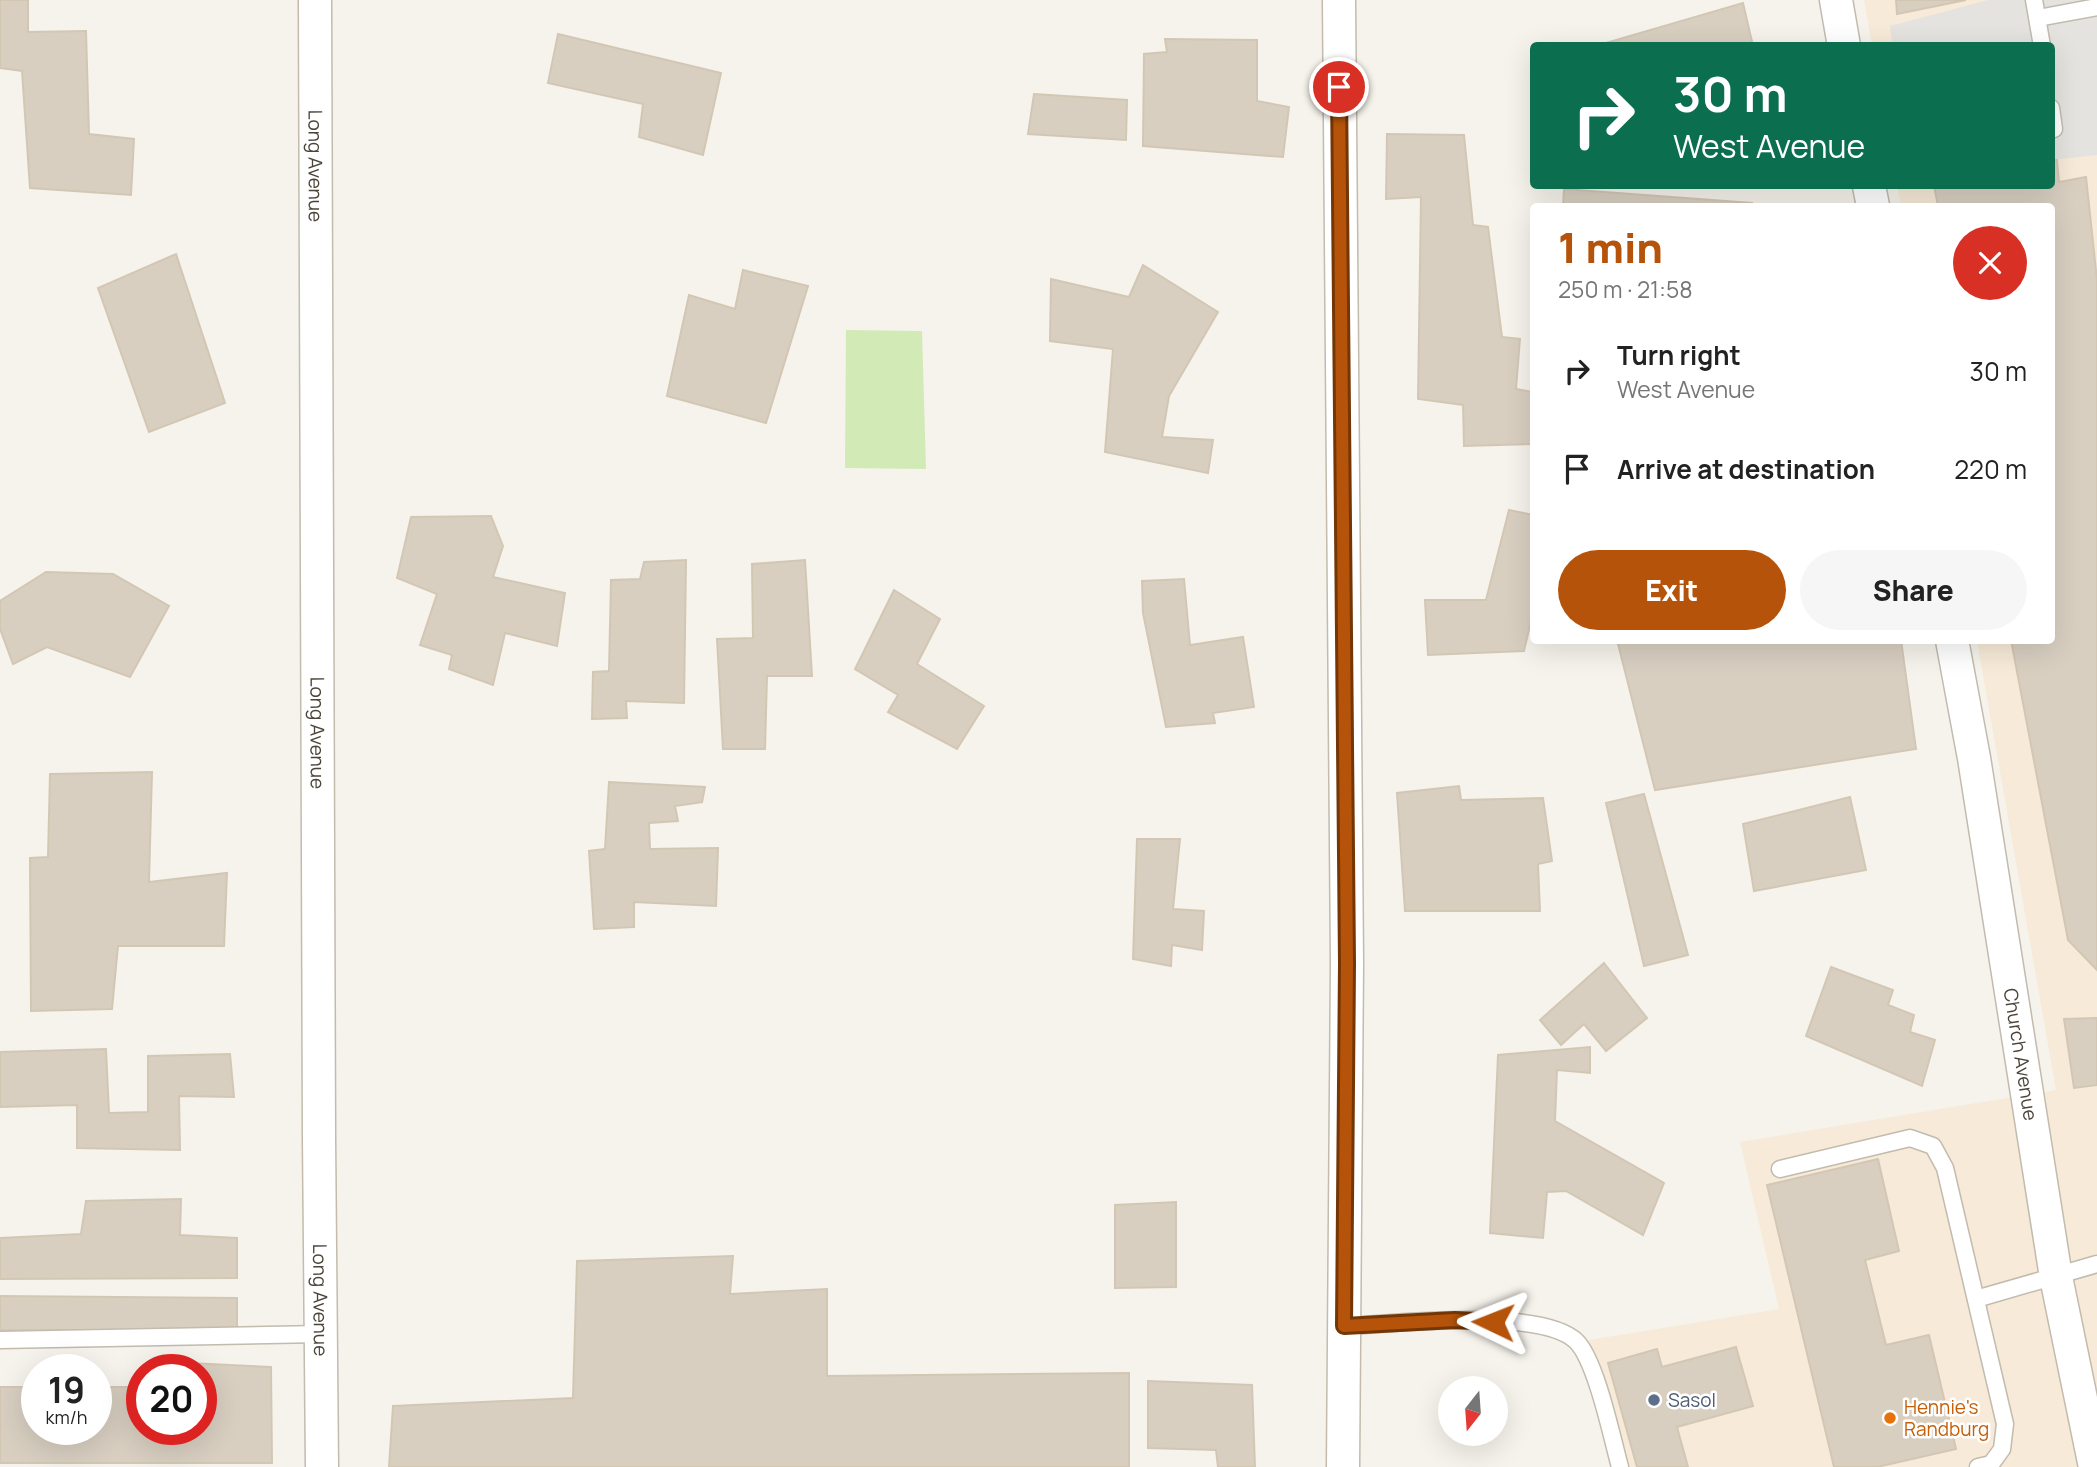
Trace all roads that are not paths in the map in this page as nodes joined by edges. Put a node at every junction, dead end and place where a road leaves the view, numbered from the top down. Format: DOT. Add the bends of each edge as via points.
graph roads {
  1 [pos="315,0"];
  2 [pos="1339,0"];
  3 [pos="1836,0"];
  4 [pos="2034,0"];
  5 [pos="2097,7"];
  6 [pos="2038,18"];
  7 [pos="1843,42"];
  8 [pos="2041,42"];
  9 [pos="1953,644"];
  10 [pos="1780,1169"];
  11 [pos="2097,1264"];
  12 [pos="2056,1277"];
  13 [pos="1976,1298"];
  14 [pos="1344,1326"];
  15 [pos="321,1334"];
  16 [pos="0,1340"];
  17 [pos="322,1467"];
  18 [pos="1343,1467"];
  19 [pos="1620,1467"];
  20 [pos="1979,1467"];
  21 [pos="2095,1467"];
  1 -- 15 [label="street, Long Avenue"];
  2 -- 14 [label="street" via="1347,963"];
  3 -- 7 [label="street"];
  4 -- 6 [label="lane"];
  5 -- 6 [label="lane"];
  6 -- 8 [label="lane"];
  9 -- 12 [label="street, Church Avenue"];
  10 -- 13 [label="lane" via="1910,1138 1933,1146 1945,1168"];
  11 -- 12 [label="lane"];
  12 -- 13 [label="lane"];
  12 -- 21 [label="street, Church Avenue"];
  13 -- 20 [label="lane" via="2005,1424 2003,1449 1991,1464"];
  14 -- 18 [label="street"];
  14 -- 19 [label="lane" via="1455,1320 1511,1322 1560,1332 1575,1340 1593,1369"];
  15 -- 16 [label="lane"];
  15 -- 17 [label="street, Long Avenue"];
}
